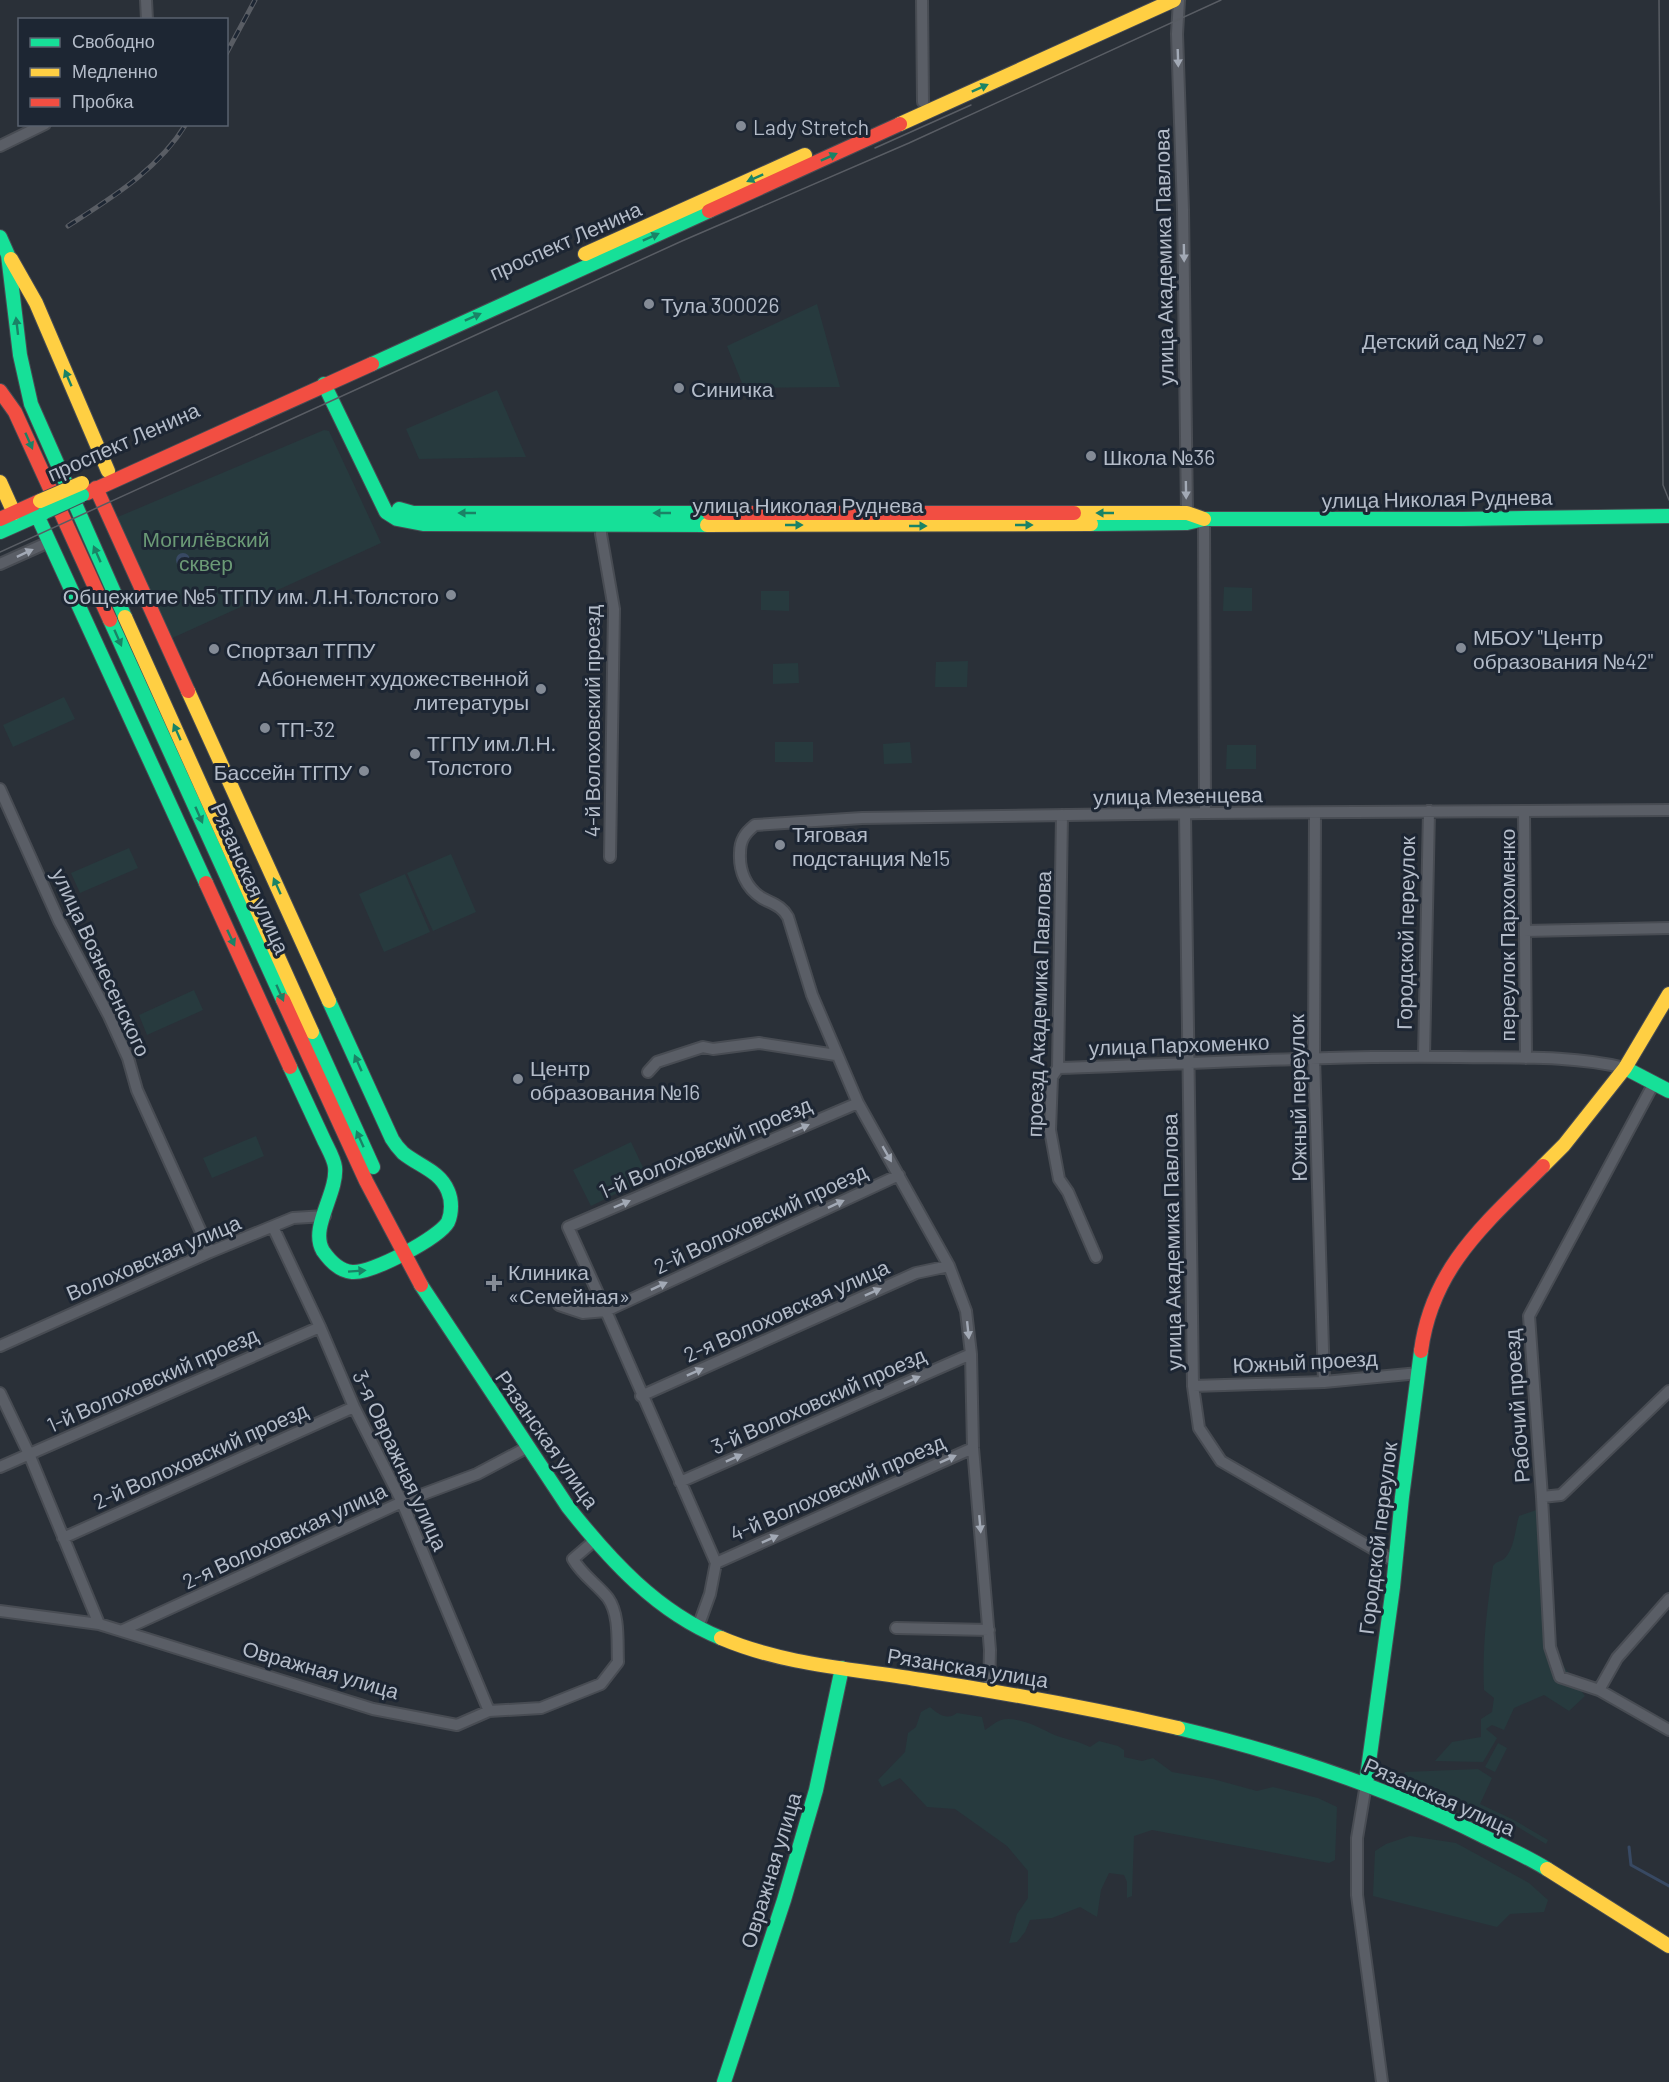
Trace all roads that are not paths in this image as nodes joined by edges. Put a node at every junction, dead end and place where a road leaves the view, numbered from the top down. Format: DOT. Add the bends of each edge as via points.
graph roads {
  1 [pos="146,0"];
  2 [pos="922,0"];
  3 [pos="1148,0"];
  4 [pos="1174,0"];
  5 [pos="1179,0"];
  6 [pos="147,18"];
  7 [pos="923,102"];
  8 [pos="41,126"];
  9 [pos="0,146"];
  10 [pos="0,237"];
  11 [pos="8,255"];
  12 [pos="322,379"];
  13 [pos="0,391"];
  14 [pos="108,471"];
  15 [pos="0,482"];
  16 [pos="88,488"];
  17 [pos="41,510"];
  18 [pos="14,513"];
  19 [pos="1187,513"];
  20 [pos="1669,516"];
  21 [pos="0,519"];
  22 [pos="602,519"];
  23 [pos="1204,519"];
  24 [pos="0,532"];
  25 [pos="49,542"];
  26 [pos="0,564"];
  27 [pos="0,789"];
  28 [pos="1669,810"];
  29 [pos="1429,811"];
  30 [pos="1524,811"];
  31 [pos="1204,813"];
  32 [pos="1315,813"];
  33 [pos="1185,814"];
  34 [pos="1062,815"];
  35 [pos="610,857"];
  36 [pos="747,885"];
  37 [pos="1669,928"];
  38 [pos="1525,931"];
  39 [pos="1669,994"];
  40 [pos="836,1054"];
  41 [pos="1424,1056"];
  42 [pos="1314,1057"];
  43 [pos="1526,1058"];
  44 [pos="1187,1064"];
  45 [pos="1058,1068"];
  46 [pos="1625,1068"];
  47 [pos="648,1072"];
  48 [pos="1654,1083"];
  49 [pos="1669,1090"];
  50 [pos="858,1103"];
  51 [pos="338,1120"];
  52 [pos="335,1165"];
  53 [pos="899,1175"];
  54 [pos="325,1216"];
  55 [pos="273,1227"];
  56 [pos="210,1251"];
  57 [pos="404,1252"];
  58 [pos="1096,1257"];
  59 [pos="949,1266"];
  60 [pos="559,1305"];
  61 [pos="606,1311"];
  62 [pos="320,1327"];
  63 [pos="0,1346"];
  64 [pos="971,1354"];
  65 [pos="1419,1373"];
  66 [pos="1324,1382"];
  67 [pos="1193,1386"];
  68 [pos="1669,1391"];
  69 [pos="0,1393"];
  70 [pos="641,1396"];
  71 [pos="354,1407"];
  72 [pos="528,1447"];
  73 [pos="973,1448"];
  74 [pos="29,1454"];
  75 [pos="0,1467"];
  76 [pos="680,1482"];
  77 [pos="1542,1497"];
  78 [pos="402,1502"];
  79 [pos="63,1538"];
  80 [pos="594,1541"];
  81 [pos="1396,1562"];
  82 [pos="716,1563"];
  83 [pos="1669,1599"];
  84 [pos="0,1611"];
  85 [pos="99,1624"];
  86 [pos="698,1627"];
  87 [pos="896,1628"];
  88 [pos="123,1630"];
  89 [pos="989,1630"];
  90 [pos="842,1668"];
  91 [pos="989,1690"];
  92 [pos="1599,1690"];
  93 [pos="489,1711"];
  94 [pos="1669,1730"];
  95 [pos="1366,1784"];
  96 [pos="1669,1946"];
  97 [pos="724,2082"];
  98 [pos="1382,2082"];
  1 -- 6 [label="street"];
  2 -- 7 [label="street"];
  3 -- 7 [label="main road, проспект Ленина"];
  12 -- 4 [label="main road, проспект Ленина, one-way"];
  5 -- 19 [label="street, улица Академика Павлова, one-way"];
  7 -- 12 [label="main road, проспект Ленина, one-way"];
  8 -- 9 [label="street"];
  10 -- 11 [label="main road"];
  14 -- 11 [label="main road, one-way" via="36,303"];
  57 -- 11 [label="main road, Рязанская улица, one-way" via="377,1176 31,404 20,355"];
  12 -- 14 [label="main road, проспект Ленина"];
  12 -- 16 [label="main road, проспект Ленина"];
  12 -- 22 [label="main road, улица Николая Руднева" via="386,512 397,519 412,518 423,524"];
  13 -- 51 [label="main road, Рязанская улица, one-way" via="15,412"];
  14 -- 16 [label="main road, проспект Ленина"];
  15 -- 18 [label="main road"];
  16 -- 17 [label="main road, проспект Ленина, bridge"];
  57 -- 16 [label="main road, one-way" via="445,1227 451,1215 449,1193 433,1171 402,1152 392,1139"];
  17 -- 18 [label="main road, проспект Ленина"];
  17 -- 24 [label="main road, проспект Ленина"];
  17 -- 25 [label="main road"];
  18 -- 21 [label="main road, проспект Ленина"];
  19 -- 22 [label="main road, улица Николая Руднева, one-way"];
  19 -- 23 [label="main road, улица Николая Руднева"];
  20 -- 23 [label="main road, улица Николая Руднева"];
  22 -- 23 [label="main road, улица Николая Руднева, one-way" via="1053,525 1187,524"];
  22 -- 35 [label="street, 4-й Волоховский проезд" via="614,609"];
  23 -- 31 [label="street"];
  26 -- 25 [label="street, one-way"];
  25 -- 52 [label="main road, one-way"];
  27 -- 56 [label="street, улица Вознесенского" via="59,921 109,1016 137,1090"];
  28 -- 30 [label="street, улица Мезенцева"];
  29 -- 30 [label="street, улица Мезенцева"];
  29 -- 32 [label="street, улица Мезенцева"];
  29 -- 41 [label="street, Городской переулок"];
  30 -- 38 [label="street, переулок Пархоменко"];
  31 -- 32 [label="street, улица Мезенцева"];
  31 -- 33 [label="street, улица Мезенцева"];
  32 -- 42 [label="street, Южный переулок"];
  33 -- 34 [label="street, улица Мезенцева"];
  33 -- 44 [label="street, улица Академика Павлова"];
  34 -- 36 [label="street, улица Мезенцева" via="862,818 755,825 740,844 740,865"];
  34 -- 45 [label="street, проезд Академика Павлова"];
  36 -- 40 [label="street, 4-й Волоховский проезд" via="784,910 788,917 812,995"];
  37 -- 38 [label="street"];
  38 -- 43 [label="street, переулок Пархоменко"];
  39 -- 46 [label="main road, Городской переулок"];
  40 -- 47 [label="street" via="759,1043 703,1047 657,1062"];
  40 -- 50 [label="street, 4-й Волоховский проезд"];
  41 -- 42 [label="street, улица Пархоменко"];
  41 -- 43 [label="street, улица Пархоменко"];
  42 -- 44 [label="street, улица Пархоменко"];
  42 -- 66 [label="street, Южный переулок"];
  43 -- 46 [label="street, улица Пархоменко" via="1597,1062"];
  44 -- 45 [label="street, улица Пархоменко"];
  44 -- 67 [label="street, улица Академика Павлова"];
  45 -- 58 [label="street, проезд Академика Павлова" via="1052,1077 1050,1130 1059,1179"];
  46 -- 48 [label="main road"];
  46 -- 65 [label="main road, Городской переулок" via="1577,1130 1472,1237 1448,1270 1434,1299 1422,1343"];
  48 -- 49 [label="main road"];
  48 -- 77 [label="street, Рабочий проезд" via="1529,1316"];
  50 -- 53 [label="street, 4-й Волоховский проезд, one-way"];
  61 -- 50 [label="street, 1-й Волоховский проезд, one-way" via="568,1227"];
  51 -- 52 [label="main road"];
  51 -- 57 [label="main road, Рязанская улица"];
  52 -- 54 [label="main road" via="337,1177"];
  53 -- 59 [label="street, 4-й Волоховский проезд"];
  61 -- 53 [label="street, 2-й Волоховский проезд, one-way"];
  54 -- 55 [label="street, Волоховская улица" via="293,1218"];
  54 -- 57 [label="main road, one-way" via="320,1243 326,1256 347,1272 373,1269"];
  55 -- 56 [label="street, Волоховская улица"];
  55 -- 62 [label="street, 3-я Овражная улица"];
  56 -- 63 [label="street, Волоховская улица"];
  57 -- 72 [label="main road, Рязанская улица" via="424,1291"];
  59 -- 64 [label="street, 4-й Волоховский проезд, one-way" via="966,1311"];
  70 -- 59 [label="street, 2-я Волоховская улица, one-way" via="916,1273"];
  60 -- 61 [label="street" via="583,1313"];
  61 -- 70 [label="street"];
  62 -- 71 [label="street, 3-я Овражная улица"];
  62 -- 74 [label="street, 1-й Волоховский проезд"];
  64 -- 73 [label="street, 4-й Волоховский проезд"];
  76 -- 64 [label="street, 3-й Волоховский проезд, one-way"];
  65 -- 66 [label="street, Южный проезд"];
  65 -- 81 [label="main road, Городской переулок"];
  66 -- 67 [label="street, Южный проезд"];
  67 -- 81 [label="street, улица Академика Павлова" via="1199,1428 1221,1461"];
  68 -- 77 [label="street" via="1561,1495"];
  69 -- 74 [label="street"];
  70 -- 76 [label="street"];
  71 -- 78 [label="street, 3-я Овражная улица"];
  71 -- 79 [label="street, 2-й Волоховский проезд"];
  72 -- 78 [label="street, 2-я Волоховская улица" via="477,1474"];
  72 -- 80 [label="main road, Рязанская улица"];
  82 -- 73 [label="street, 4-й Волоховский проезд, one-way"];
  73 -- 89 [label="street, 4-й Волоховский проезд, one-way"];
  74 -- 75 [label="street, 1-й Волоховский проезд"];
  74 -- 79 [label="street"];
  76 -- 82 [label="street"];
  77 -- 92 [label="street, Рабочий проезд" via="1550,1647 1560,1677"];
  78 -- 88 [label="street, 2-я Волоховская улица"];
  78 -- 93 [label="street, 3-я Овражная улица"];
  79 -- 85 [label="street"];
  80 -- 86 [label="main road, Рязанская улица" via="650,1596"];
  80 -- 93 [label="street, Овражная улица" via="573,1559 608,1599 616,1618 618,1662 601,1683 541,1708"];
  81 -- 95 [label="main road, Городской переулок"];
  82 -- 86 [label="street"];
  83 -- 92 [label="street" via="1617,1658"];
  84 -- 85 [label="street, Овражная улица"];
  85 -- 88 [label="street, Овражная улица"];
  86 -- 90 [label="main road, Рязанская улица" via="750,1651"];
  87 -- 89 [label="street"];
  88 -- 93 [label="street, Овражная улица" via="373,1709 457,1725"];
  89 -- 91 [label="street, 4-й Волоховский проезд"];
  90 -- 91 [label="main road, Рязанская улица"];
  90 -- 97 [label="main road, Овражная улица" via="816,1790"];
  91 -- 95 [label="main road, Рязанская улица" via="1203,1733"];
  92 -- 94 [label="street"];
  95 -- 96 [label="main road, Рязанская улица" via="1440,1814 1534,1861"];
  95 -- 98 [label="street, Городской переулок" via="1357,1838 1357,1896"];
}
